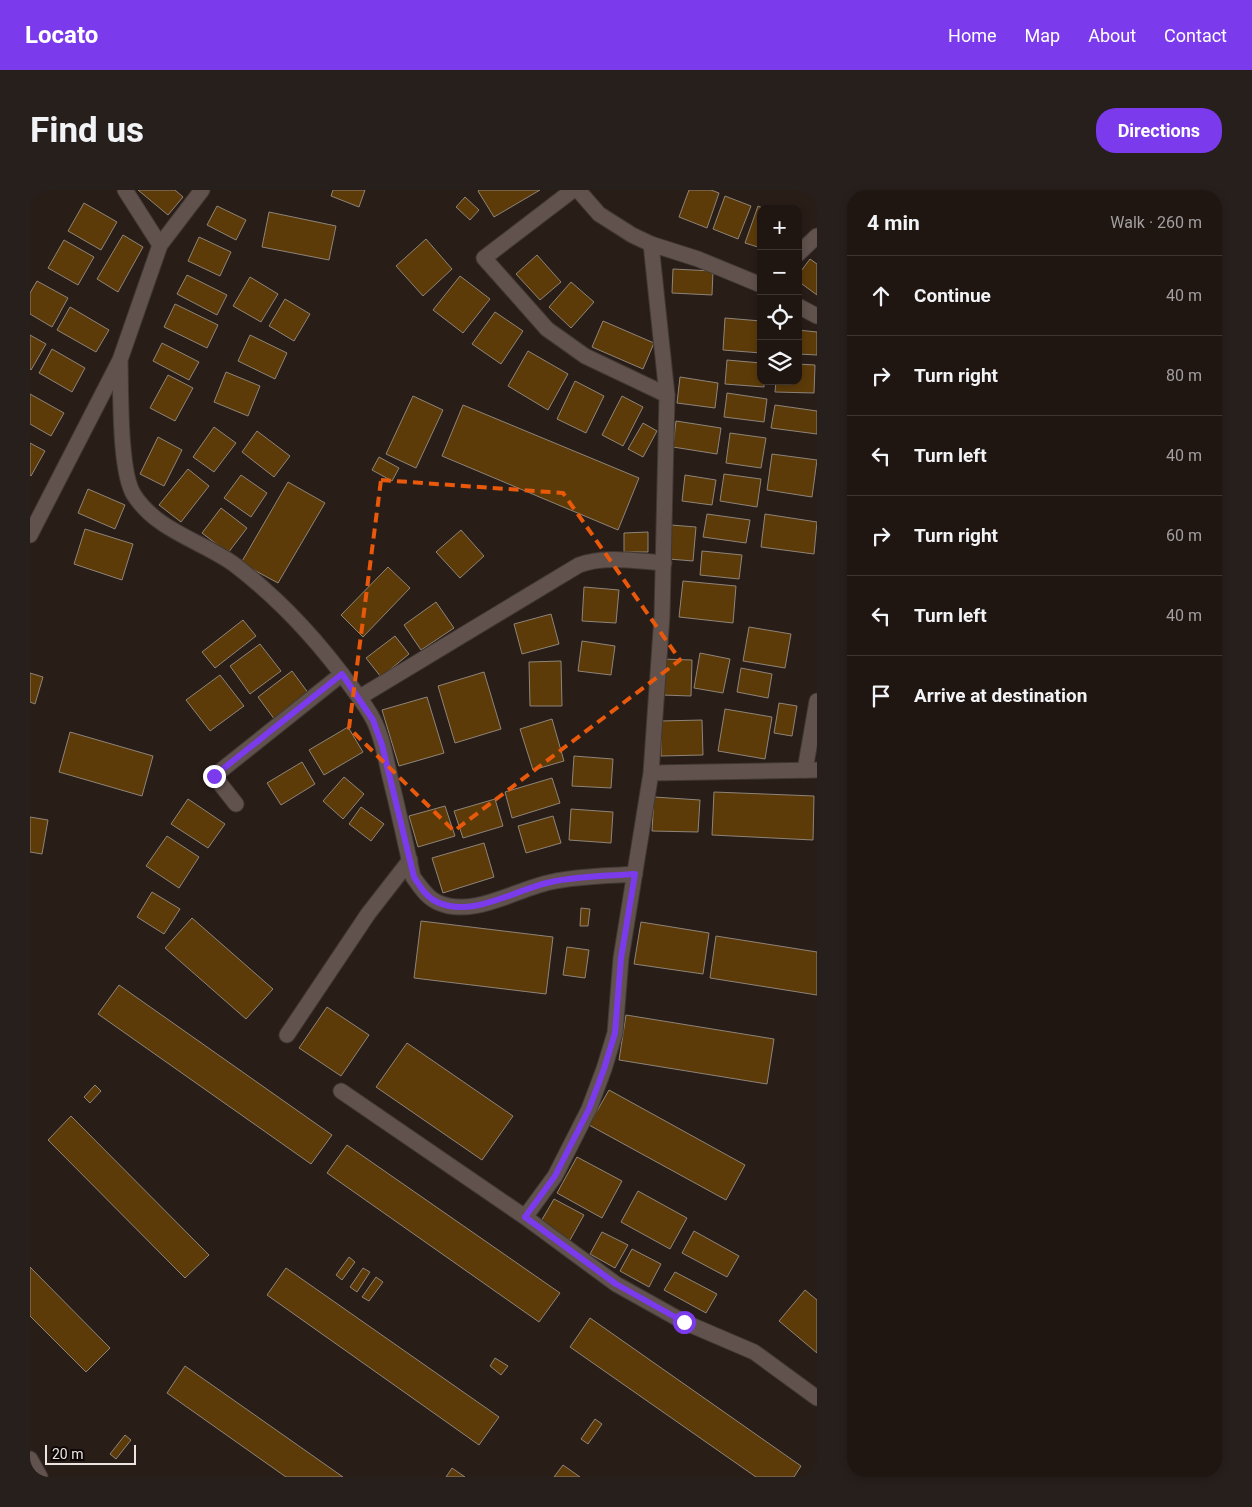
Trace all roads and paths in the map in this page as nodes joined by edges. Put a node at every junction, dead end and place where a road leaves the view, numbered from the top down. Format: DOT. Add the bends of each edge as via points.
graph roads {
  1 [pos="125,190"];
  2 [pos="202,190"];
  3 [pos="573,190"];
  4 [pos="578,190"];
  5 [pos="817,236"];
  6 [pos="651,244"];
  7 [pos="160,245"];
  8 [pos="802,250"];
  9 [pos="757,283"];
  10 [pos="802,308"];
  11 [pos="817,316"];
  12 [pos="120,360"];
  13 [pos="667,395"];
  14 [pos="30,535"];
  15 [pos="664,563"];
  16 [pos="342,674"];
  17 [pos="360,697"];
  18 [pos="817,701"];
  19 [pos="811,770"];
  20 [pos="651,774"];
  21 [pos="236,804"];
  22 [pos="410,860"];
  23 [pos="635,874"];
  24 [pos="287,1036"];
  25 [pos="341,1091"];
  26 [pos="525,1217"];
  27 [pos="817,1398"];
  28 [pos="30,1459"];
  29 [pos="40,1477"];
  1 -- 7 [label="street"];
  2 -- 7 [label="street"];
  3 -- 13 [label="street" via="484,258 547,329 585,356"];
  4 -- 6 [label="street" via="599,214"];
  5 -- 8 [label="street"];
  6 -- 9 [label="street"];
  6 -- 13 [label="street"];
  7 -- 12 [label="street"];
  10 -- 11 [label="street"];
  12 -- 14 [label="street"];
  12 -- 16 [label="street" via="125,467 132,493 148,514 169,529 205,546 265,589"];
  13 -- 15 [label="street"];
  15 -- 17 [label="street" via="590,561"];
  15 -- 20 [label="street"];
  16 -- 17 [label="street"];
  16 -- 21 [label="street" via="214,776"];
  17 -- 22 [label="street" via="382,745"];
  18 -- 19 [label="street"];
  19 -- 20 [label="street"];
  20 -- 23 [label="street"];
  22 -- 23 [label="street" via="422,891 437,902 457,907 485,904 550,882"];
  22 -- 24 [label="street" via="368,914"];
  23 -- 26 [label="street" via="621,958 615,1033 604,1069 589,1109 555,1176"];
  25 -- 26 [label="street"];
  26 -- 27 [label="street" via="616,1284 684,1322 754,1352"];
  28 -- 29 [label="street"];
}
